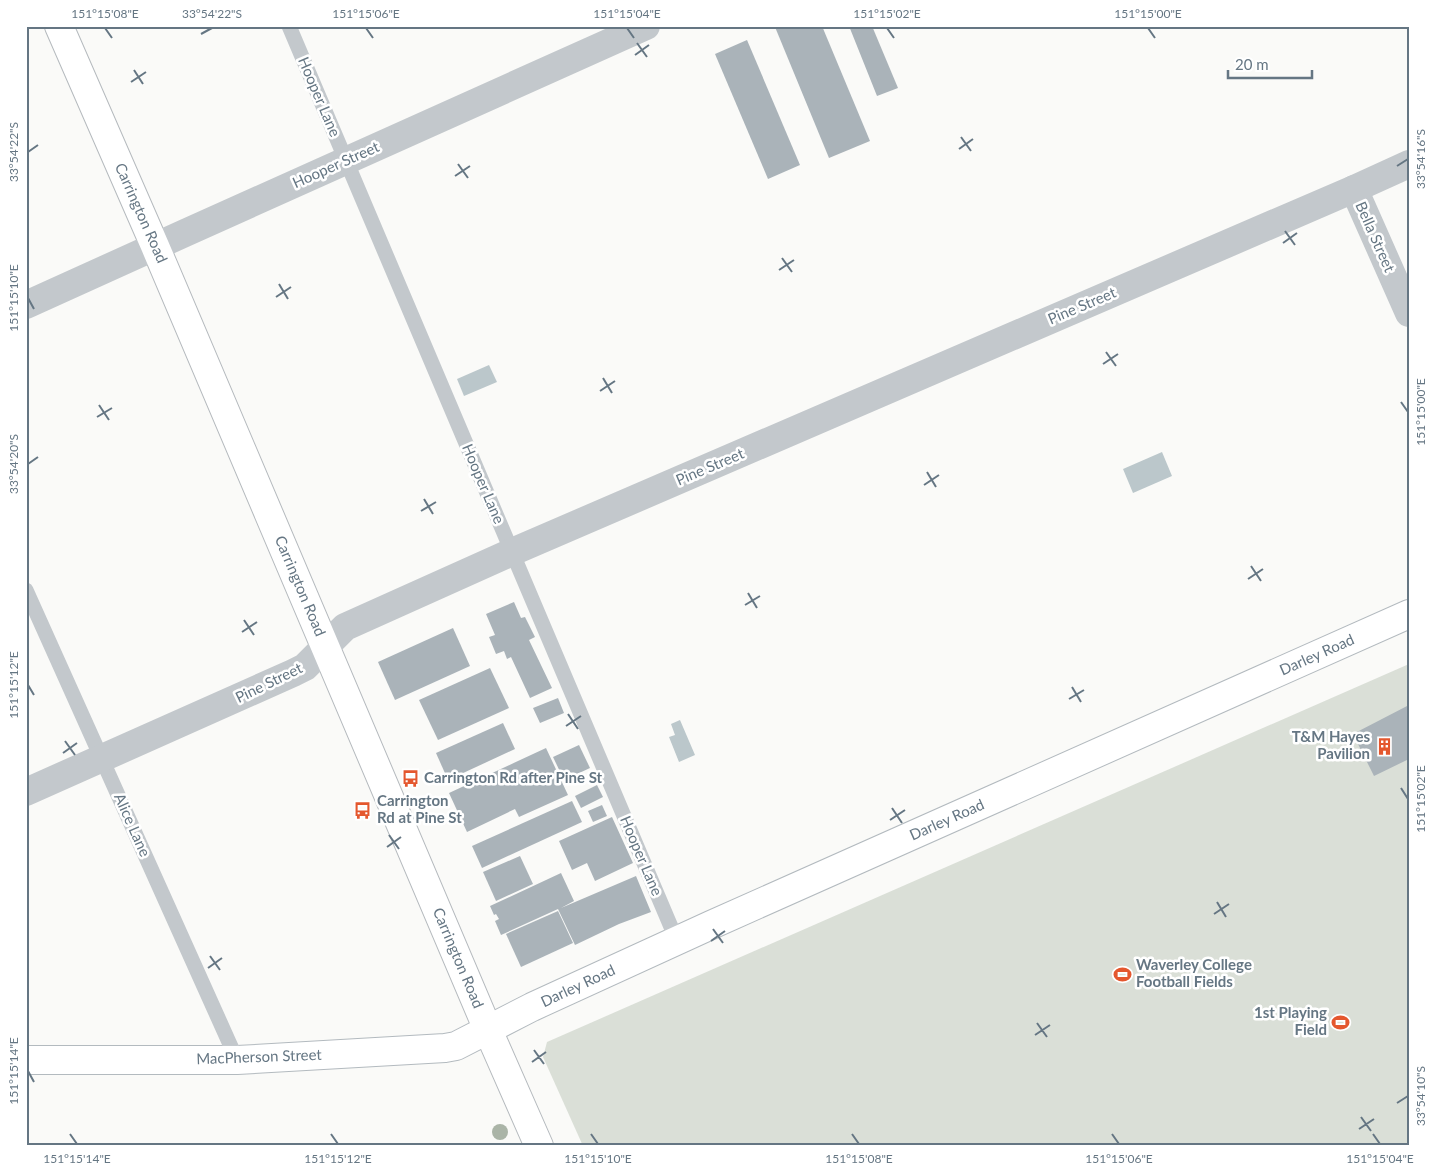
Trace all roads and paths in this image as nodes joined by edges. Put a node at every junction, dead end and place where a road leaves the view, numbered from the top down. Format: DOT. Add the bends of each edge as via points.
graph roads {
  1 [pos="59,26"];
  2 [pos="289,26"];
  3 [pos="646,26"];
  4 [pos="346,160"];
  5 [pos="1409,164"];
  6 [pos="1354,189"];
  7 [pos="155,246"];
  8 [pos="26,305"];
  9 [pos="1409,312"];
  10 [pos="512,552"];
  11 [pos="26,590"];
  12 [pos="1409,614"];
  13 [pos="326,647"];
  14 [pos="102,758"];
  15 [pos="26,792"];
  16 [pos="677,941"];
  17 [pos="488,1030"];
  18 [pos="26,1060"];
  19 [pos="237,1060"];
  20 [pos="539,1146"];
  1 -- 7 [label="main road, Carrington Road"];
  2 -- 4 [label="lane, Hooper Lane"];
  3 -- 4 [label="street, Hooper Street"];
  4 -- 7 [label="street, Hooper Street"];
  4 -- 10 [label="lane, Hooper Lane"];
  5 -- 6 [label="street, Pine Street"];
  6 -- 9 [label="street, Bella Street"];
  6 -- 10 [label="street, Pine Street"];
  7 -- 8 [label="street, Hooper Street"];
  7 -- 13 [label="main road, Carrington Road"];
  10 -- 13 [label="street, Pine Street" via="345,627"];
  10 -- 16 [label="lane, Hooper Lane"];
  11 -- 14 [label="lane, Alice Lane"];
  12 -- 16 [label="main road, Darley Road"];
  13 -- 14 [label="street, Pine Street" via="294,673"];
  13 -- 17 [label="main road, Carrington Road"];
  14 -- 15 [label="street, Pine Street"];
  14 -- 19 [label="lane, Alice Lane"];
  16 -- 17 [label="main road, Darley Road"];
  17 -- 19 [label="main road, MacPherson Street" via="445,1048"];
  17 -- 20 [label="main road, Carrington Road"];
  18 -- 19 [label="main road, MacPherson Street"];
}
